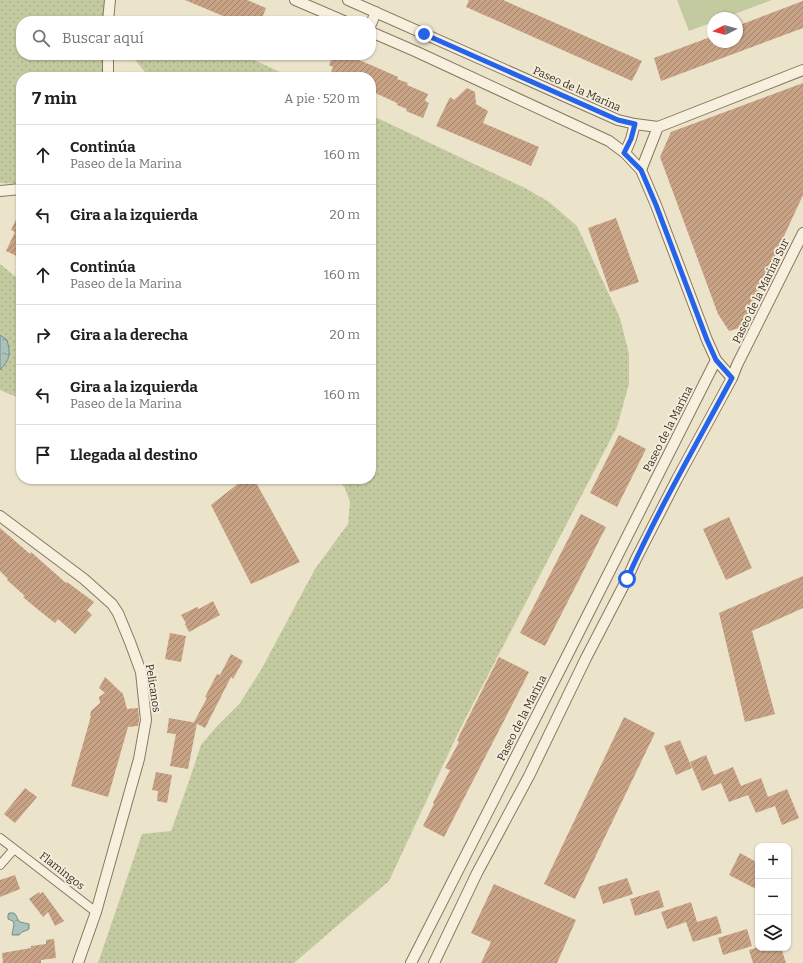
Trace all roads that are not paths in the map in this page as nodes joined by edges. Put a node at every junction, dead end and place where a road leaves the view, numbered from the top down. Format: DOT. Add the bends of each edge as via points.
graph roads {
  1 [pos="110,0"];
  2 [pos="295,0"];
  3 [pos="348,0"];
  4 [pos="376,12"];
  5 [pos="108,16"];
  6 [pos="332,16"];
  7 [pos="374,16"];
  8 [pos="376,34"];
  9 [pos="108,60"];
  10 [pos="803,70"];
  11 [pos="108,72"];
  12 [pos="635,124"];
  13 [pos="658,127"];
  14 [pos="624,153"];
  15 [pos="641,170"];
  16 [pos="16,189"];
  17 [pos="0,191"];
  18 [pos="803,233"];
  19 [pos="716,360"];
  20 [pos="732,378"];
  21 [pos="0,516"];
  22 [pos="570,650"];
  23 [pos="586,658"];
  24 [pos="0,838"];
  25 [pos="14,849"];
  26 [pos="0,865"];
  27 [pos="96,912"];
  28 [pos="78,963"];
  29 [pos="411,963"];
  30 [pos="434,963"];
  1 -- 5 [label="street"];
  2 -- 6 [label="street"];
  3 -- 4 [label="street, Paseo de la Marina"];
  4 -- 7 [label="street"];
  4 -- 12 [label="street, Paseo de la Marina" via="611,117"];
  8 -- 14 [label="street" via="609,141"];
  9 -- 11 [label="street"];
  10 -- 13 [label="street, Paseo de la Marina"];
  12 -- 13 [label="street, Paseo de la Marina"];
  12 -- 14 [label="street"];
  13 -- 15 [label="street"];
  14 -- 15 [label="street"];
  15 -- 19 [label="street"];
  16 -- 17 [label="street"];
  18 -- 20 [label="street, Paseo de la Marina Sur"];
  19 -- 20 [label="street"];
  19 -- 22 [label="street, Paseo de la Marina"];
  20 -- 23 [label="street" via="677,479"];
  21 -- 27 [label="street, Pelicanos" via="84,579 112,604 141,672 146,720 139,759"];
  22 -- 23 [label="street"];
  22 -- 29 [label="street, Paseo de la Marina"];
  23 -- 30 [label="street"];
  24 -- 25 [label="street, Flamingos"];
  25 -- 26 [label="street"];
  25 -- 27 [label="street, Flamingos"];
  27 -- 28 [label="street, Pelicanos"];
}
